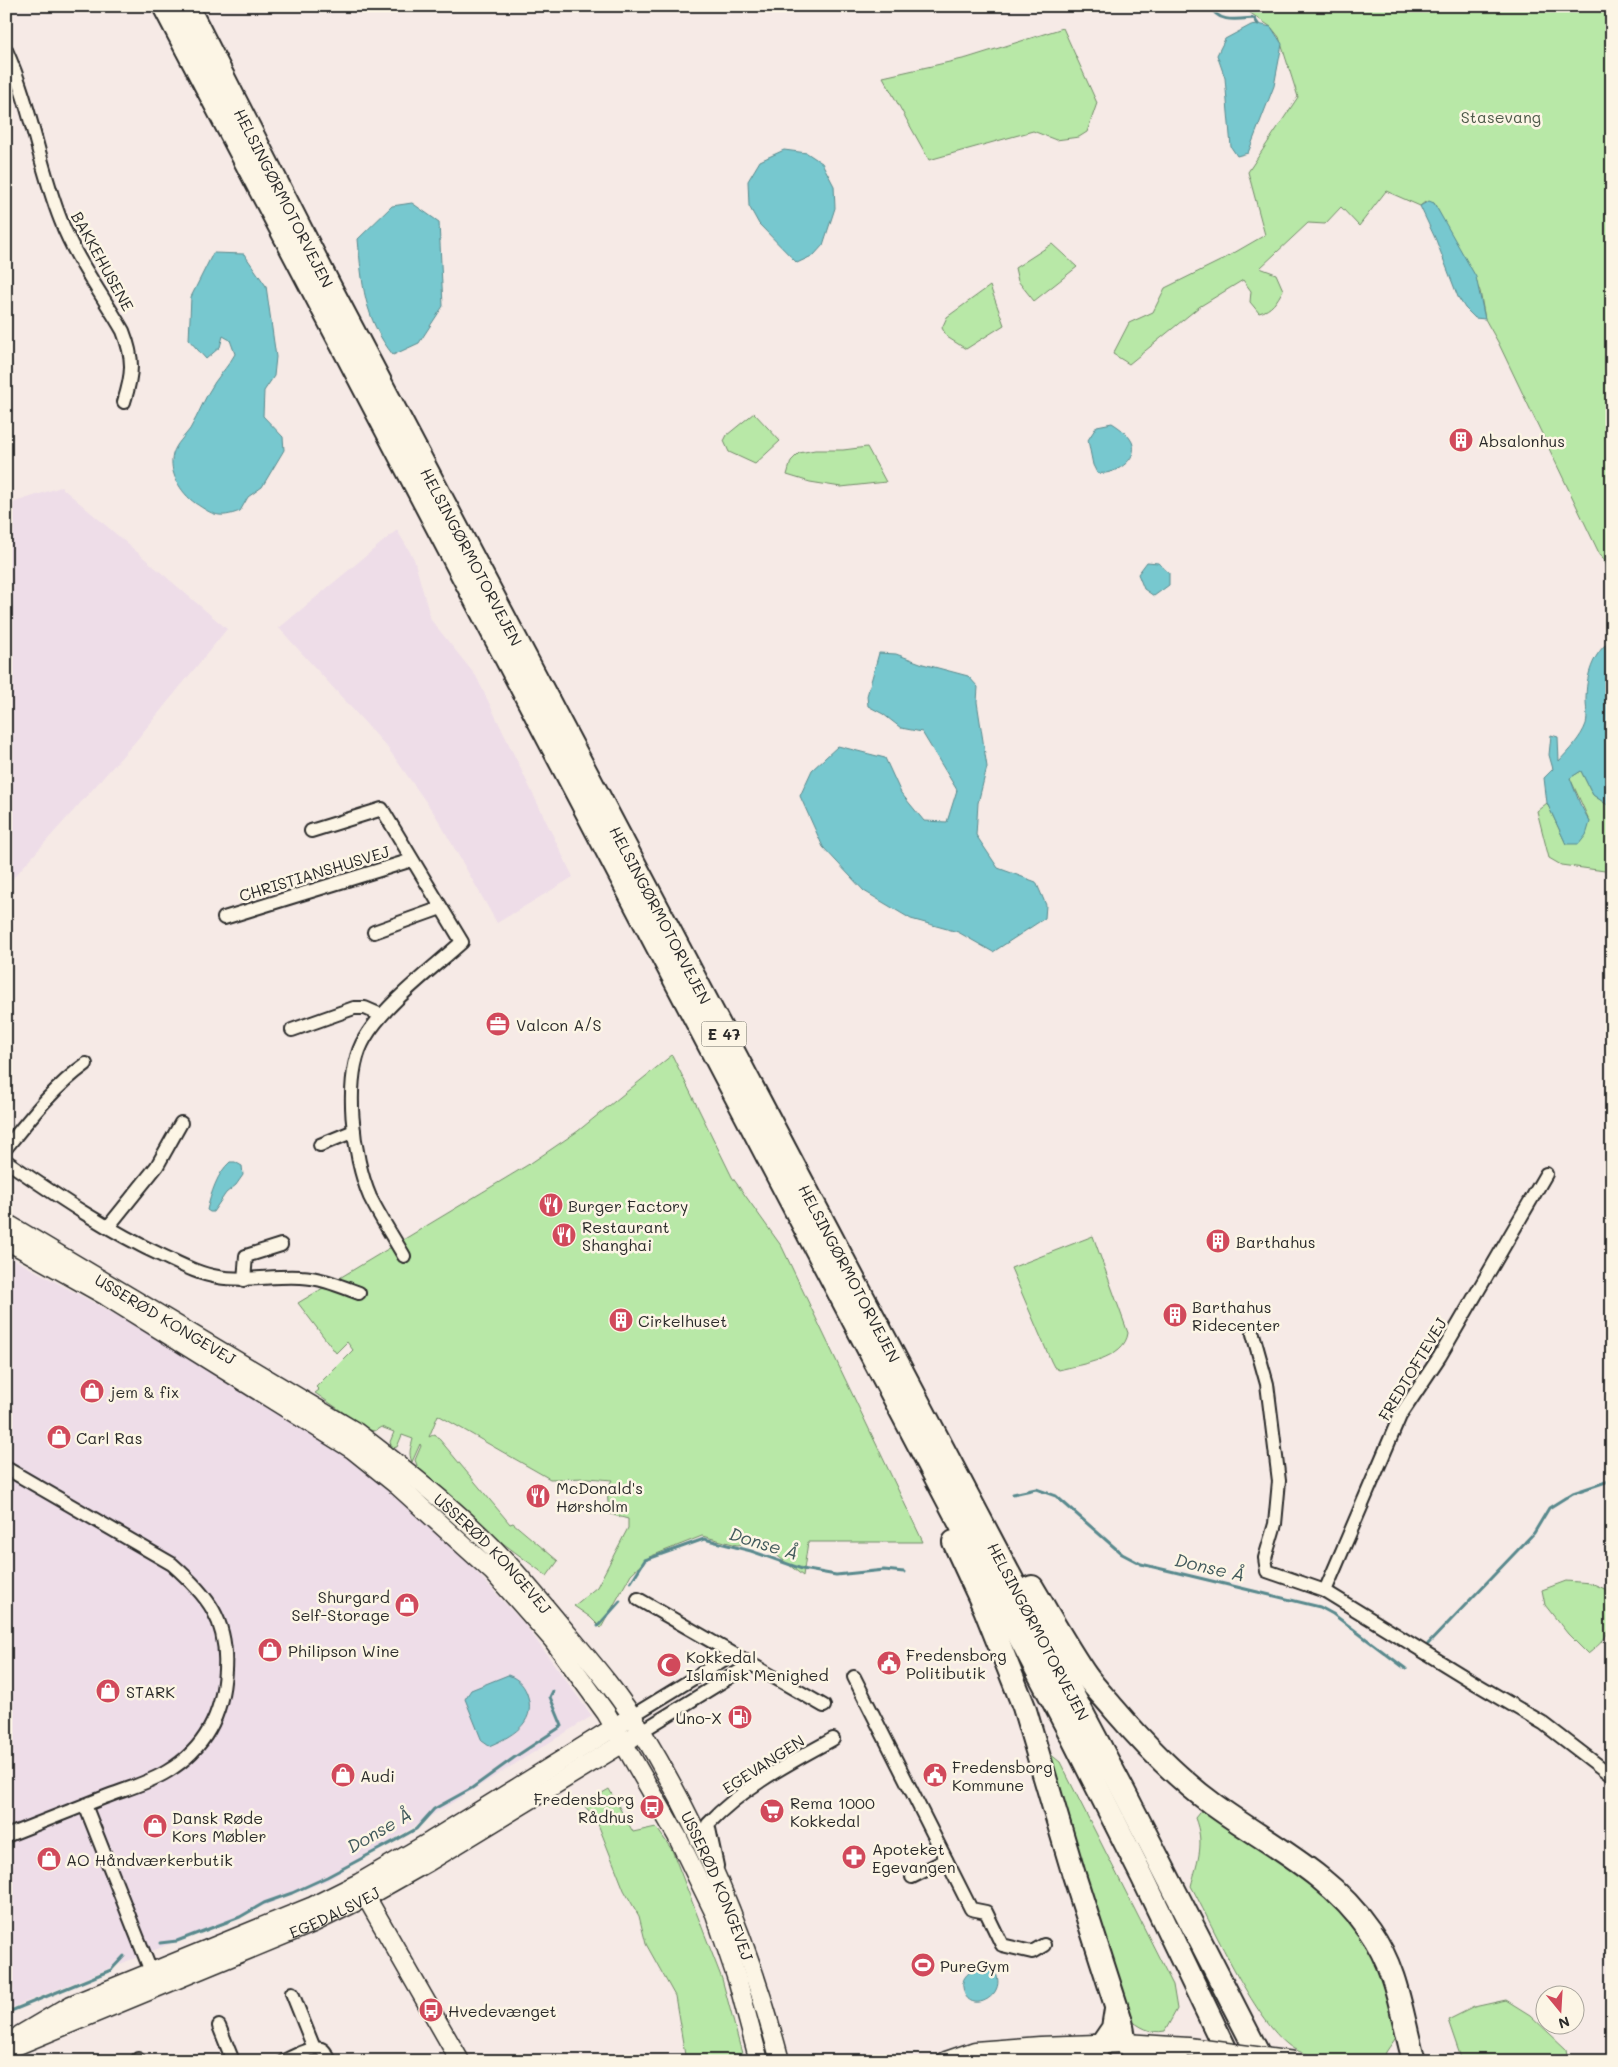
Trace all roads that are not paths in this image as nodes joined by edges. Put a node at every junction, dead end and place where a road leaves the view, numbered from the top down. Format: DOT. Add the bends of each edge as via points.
graph roads {
  1 [pos="164,6"];
  2 [pos="187,6"];
  3 [pos="6,50"];
  4 [pos="124,402"];
  5 [pos="311,831"];
  6 [pos="412,860"];
  7 [pos="441,908"];
  8 [pos="224,918"];
  9 [pos="374,932"];
  10 [pos="381,1015"];
  11 [pos="292,1030"];
  12 [pos="86,1064"];
  13 [pos="181,1123"];
  14 [pos="354,1131"];
  15 [pos="320,1145"];
  16 [pos="6,1148"];
  17 [pos="6,1161"];
  18 [pos="1546,1174"];
  19 [pos="6,1223"];
  20 [pos="108,1227"];
  21 [pos="6,1240"];
  22 [pos="281,1245"];
  23 [pos="404,1256"];
  24 [pos="244,1280"];
  25 [pos="359,1293"];
  26 [pos="880,1330"];
  27 [pos="1253,1334"];
  28 [pos="894,1398"];
  29 [pos="6,1468"];
  30 [pos="1325,1591"];
  31 [pos="638,1599"];
  32 [pos="733,1654"];
  33 [pos="751,1664"];
  34 [pos="854,1677"];
  35 [pos="824,1706"];
  36 [pos="632,1716"];
  37 [pos="614,1727"];
  38 [pos="642,1731"];
  39 [pos="833,1739"];
  40 [pos="625,1743"];
  41 [pos="1612,1776"];
  42 [pos="85,1805"];
  43 [pos="6,1836"];
  44 [pos="946,1860"];
  45 [pos="718,1876"];
  46 [pos="912,1877"];
  47 [pos="362,1890"];
  48 [pos="1044,1945"];
  49 [pos="154,1980"];
  50 [pos="292,1992"];
  51 [pos="1116,2009"];
  52 [pos="218,2026"];
  53 [pos="6,2044"];
  54 [pos="314,2048"];
  55 [pos="6,2050"];
  56 [pos="1100,2052"];
  57 [pos="1131,2053"];
  58 [pos="1069,2056"];
  59 [pos="1191,2056"];
  60 [pos="233,2061"];
  61 [pos="284,2061"];
  62 [pos="330,2061"];
  63 [pos="460,2061"];
  64 [pos="759,2061"];
  65 [pos="780,2061"];
  66 [pos="946,2061"];
  67 [pos="1020,2061"];
  68 [pos="1231,2061"];
  69 [pos="1262,2061"];
  70 [pos="1294,2061"];
  71 [pos="1414,2061"];
  1 -- 28 [label="highway, HELSINGØRMOTORVEJEN / E 47"];
  2 -- 26 [label="highway, HELSINGØRMOTORVEJEN / E 47" via="330,287"];
  3 -- 4 [label="street, BAKKEHUSENE" via="66,234 130,348 130,384"];
  5 -- 6 [label="street, CHRISTIANSHUSVEJ" via="382,809"];
  6 -- 7 [label="street, CHRISTIANSHUSVEJ"];
  6 -- 8 [label="street, CHRISTIANSHUSVEJ"];
  7 -- 9 [label="street"];
  7 -- 10 [label="street, CHRISTIANSHUSVEJ" via="462,942"];
  10 -- 11 [label="street" via="365,1008 354,1008"];
  10 -- 14 [label="street, CHRISTIANSHUSVEJ" via="364,1039 354,1065 351,1098"];
  12 -- 16 [label="street" via="65,1078"];
  13 -- 20 [label="street" via="157,1166"];
  14 -- 15 [label="street"];
  14 -- 23 [label="street, CHRISTIANSHUSVEJ" via="371,1197"];
  17 -- 20 [label="street"];
  18 -- 30 [label="street, FREDTOFTEVEJ" via="1440,1356 1400,1416"];
  19 -- 36 [label="main road, USSERØD KONGEVEJ" via="356,1432 400,1464 478,1532 524,1581"];
  20 -- 24 [label="street" via="190,1269 216,1277"];
  21 -- 37 [label="main road, USSERØD KONGEVEJ" via="211,1360 360,1456 398,1486 493,1572 553,1640"];
  22 -- 24 [label="street" via="246,1256"];
  24 -- 25 [label="street" via="300,1277 325,1280"];
  26 -- 69 [label="highway, HELSINGØRMOTORVEJEN / E 47"];
  26 -- 71 [label="highway" via="923,1389 1047,1613 1088,1678 1146,1746 1213,1804 1314,1872 1352,1906 1383,1952 1393,1977"];
  27 -- 30 [label="street" via="1267,1384 1279,1481 1275,1524 1265,1558 1267,1571"];
  28 -- 51 [label="highway" via="923,1475 1024,1707"];
  28 -- 68 [label="highway, HELSINGØRMOTORVEJEN / E 47" via="1071,1735"];
  29 -- 42 [label="street" via="172,1564 210,1604 223,1631 226,1654 222,1699 206,1736 168,1771"];
  30 -- 41 [label="street" via="1543,1723"];
  31 -- 32 [label="street"];
  32 -- 33 [label="street"];
  32 -- 36 [label="street"];
  33 -- 35 [label="street"];
  33 -- 38 [label="street"];
  34 -- 44 [label="street"];
  36 -- 37 [label="main road, EGEDALSVEJ"];
  36 -- 38 [label="main road, USSERØD KONGEVEJ"];
  37 -- 40 [label="main road, USSERØD KONGEVEJ"];
  37 -- 47 [label="main road, EGEDALSVEJ" via="431,1841"];
  38 -- 40 [label="main road, EGEDALSVEJ"];
  38 -- 45 [label="main road, USSERØD KONGEVEJ"];
  39 -- 45 [label="street, EGEVANGEN" via="753,1786 708,1824"];
  40 -- 47 [label="main road, EGEDALSVEJ" via="428,1862"];
  40 -- 64 [label="main road, USSERØD KONGEVEJ" via="678,1836 714,1914 738,1982"];
  42 -- 43 [label="street"];
  42 -- 49 [label="street"];
  44 -- 46 [label="street"];
  44 -- 48 [label="street" via="971,1909 986,1912 1002,1945 1032,1952"];
  45 -- 65 [label="main road, USSERØD KONGEVEJ" via="760,1989"];
  47 -- 49 [label="main road, EGEDALSVEJ" via="313,1923"];
  47 -- 63 [label="main road"];
  49 -- 53 [label="main road, EGEDALSVEJ" via="72,2005"];
  49 -- 55 [label="main road, EGEDALSVEJ" via="52,2032"];
  50 -- 54 [label="street"];
  51 -- 56 [label="highway" via="1113,2028"];
  51 -- 57 [label="highway"];
  52 -- 60 [label="street"];
  54 -- 61 [label="street"];
  54 -- 62 [label="street" via="324,2051"];
  56 -- 57 [label="main road"];
  56 -- 58 [label="highway"];
  56 -- 66 [label="main road" via="1040,2046 975,2051"];
  57 -- 58 [label="main road"];
  57 -- 59 [label="main road"];
  58 -- 67 [label="main road"];
  59 -- 70 [label="main road, bridge"];
}
